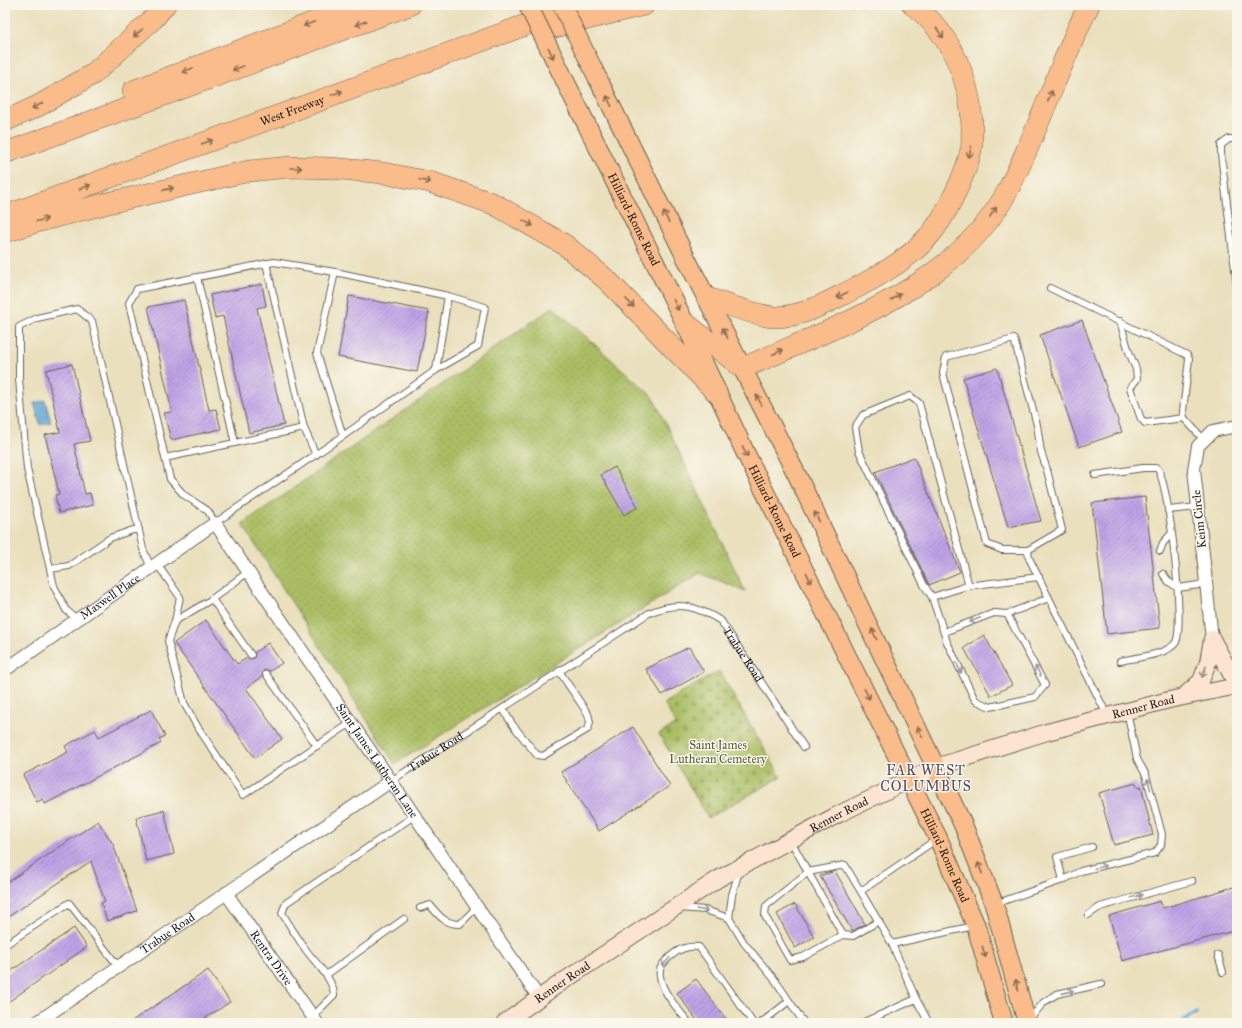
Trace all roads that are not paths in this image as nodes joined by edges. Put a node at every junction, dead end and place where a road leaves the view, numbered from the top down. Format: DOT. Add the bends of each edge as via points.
graph roads {
  1 [pos="166,5"];
  2 [pos="358,5"];
  3 [pos="410,5"];
  4 [pos="528,5"];
  5 [pos="562,5"];
  6 [pos="580,5"];
  7 [pos="644,5"];
  8 [pos="913,5"];
  9 [pos="1089,5"];
  10 [pos="432,59"];
  11 [pos="5,121"];
  12 [pos="51,137"];
  13 [pos="1237,139"];
  14 [pos="5,153"];
  15 [pos="5,216"];
  16 [pos="5,232"];
  17 [pos="266,263"];
  18 [pos="335,272"];
  19 [pos="197,277"];
  20 [pos="1237,286"];
  21 [pos="1050,288"];
  22 [pos="448,296"];
  23 [pos="707,298"];
  24 [pos="1120,321"];
  25 [pos="685,323"];
  26 [pos="743,368"];
  27 [pos="436,370"];
  28 [pos="716,392"];
  29 [pos="1184,418"];
  30 [pos="1237,426"];
  31 [pos="304,428"];
  32 [pos="343,436"];
  33 [pos="1204,440"];
  34 [pos="235,443"];
  35 [pos="316,455"];
  36 [pos="165,458"];
  37 [pos="1095,475"];
  38 [pos="1198,507"];
  39 [pos="1168,510"];
  40 [pos="215,523"];
  41 [pos="139,530"];
  42 [pos="1171,534"];
  43 [pos="1028,550"];
  44 [pos="1160,551"];
  45 [pos="154,566"];
  46 [pos="50,569"];
  47 [pos="248,572"];
  48 [pos="1163,574"];
  49 [pos="1039,576"];
  50 [pos="1206,584"];
  51 [pos="969,586"];
  52 [pos="1178,588"];
  53 [pos="932,596"];
  54 [pos="1049,598"];
  55 [pos="212,599"];
  56 [pos="1007,614"];
  57 [pos="78,619"];
  58 [pos="175,621"];
  59 [pos="944,632"];
  60 [pos="1212,639"];
  61 [pos="252,655"];
  62 [pos="1120,660"];
  63 [pos="5,670"];
  64 [pos="560,671"];
  65 [pos="266,674"];
  66 [pos="1237,676"];
  67 [pos="1237,686"];
  68 [pos="1182,697"];
  69 [pos="503,709"];
  70 [pos="1127,711"];
  71 [pos="1108,716"];
  72 [pos="351,723"];
  73 [pos="317,746"];
  74 [pos="804,747"];
  75 [pos="936,767"];
  76 [pos="910,780"];
  77 [pos="390,781"];
  78 [pos="414,816"];
  79 [pos="938,838"];
  80 [pos="790,840"];
  81 [pos="1092,847"];
  82 [pos="740,867"];
  83 [pos="808,872"];
  84 [pos="1063,880"];
  85 [pos="1192,881"];
  86 [pos="860,891"];
  87 [pos="226,893"];
  88 [pos="994,904"];
  89 [pos="478,907"];
  90 [pos="420,908"];
  91 [pos="674,908"];
  92 [pos="1088,915"];
  93 [pos="729,918"];
  94 [pos="404,919"];
  95 [pos="879,921"];
  96 [pos="976,926"];
  97 [pos="843,935"];
  98 [pos="892,944"];
  99 [pos="5,946"];
  100 [pos="1218,955"];
  101 [pos="118,966"];
  102 [pos="1223,972"];
  103 [pos="326,975"];
  104 [pos="1101,984"];
  105 [pos="539,998"];
  106 [pos="916,1000"];
  107 [pos="789,1001"];
  108 [pos="315,1020"];
  109 [pos="36,1023"];
  110 [pos="504,1023"];
  111 [pos="689,1023"];
  112 [pos="753,1023"];
  113 [pos="761,1023"];
  114 [pos="804,1023"];
  115 [pos="862,1023"];
  116 [pos="929,1023"];
  117 [pos="1004,1023"];
  118 [pos="1027,1023"];
  1 -- 11 [label="highway, one-way" via="93,74 38,106"];
  2 -- 12 [label="highway, one-way" via="111,100"];
  3 -- 12 [label="highway, one-way"];
  4 -- 25 [label="main road, Hilliard-Rome Road, one-way, bridge"];
  23 -- 5 [label="main road, one-way, bridge"];
  6 -- 10 [label="highway, West Freeway"];
  7 -- 10 [label="highway"];
  8 -- 23 [label="highway, one-way" via="922,11 942,34 966,86 972,113 971,149 964,172 930,236 865,283 819,307 796,315 775,317"];
  26 -- 9 [label="highway, one-way" via="893,300 958,254 985,224 1007,191"];
  15 -- 10 [label="highway, West Freeway, one-way"];
  12 -- 14 [label="highway"];
  13 -- 20 [label="lane" via="1229,139 1221,145"];
  16 -- 28 [label="highway, one-way" via="108,203 249,171 331,168 382,173 430,182 494,204 565,245 608,281"];
  17 -- 18 [label="lane" via="274,262"];
  17 -- 19 [label="lane"];
  17 -- 31 [label="lane"];
  18 -- 22 [label="lane"];
  18 -- 32 [label="lane" via="317,353"];
  19 -- 34 [label="lane"];
  19 -- 36 [label="lane" via="137,289 129,302"];
  21 -- 24 [label="lane"];
  22 -- 27 [label="lane"];
  22 -- 27 [label="lane" via="485,307 478,346"];
  26 -- 23 [label="main road, one-way"];
  24 -- 29 [label="lane" via="1187,355 1189,359"];
  24 -- 29 [label="lane" via="1136,369 1136,379 1130,388 1141,419 1145,423"];
  25 -- 26 [label="highway"];
  25 -- 28 [label="main road, Hilliard-Rome Road"];
  75 -- 26 [label="main road, one-way" via="798,475"];
  27 -- 32 [label="lane"];
  28 -- 76 [label="main road, Hilliard-Rome Road, one-way"];
  29 -- 33 [label="lane"];
  30 -- 33 [label="street" via="1213,431"];
  31 -- 34 [label="lane"];
  31 -- 35 [label="lane"];
  32 -- 35 [label="lane"];
  33 -- 38 [label="street, Keim Circle" via="1198,446 1194,469"];
  34 -- 36 [label="lane"];
  35 -- 40 [label="lane"];
  36 -- 40 [label="lane" via="170,479 184,495 208,511"];
  37 -- 39 [label="lane" via="1157,468 1164,480"];
  38 -- 39 [label="lane"];
  38 -- 50 [label="street, Keim Circle"];
  39 -- 42 [label="lane"];
  40 -- 45 [label="street, Maxwell Place"];
  40 -- 47 [label="street, Saint James Lutheran Lane"];
  41 -- 45 [label="lane" via="143,549"];
  41 -- 46 [label="lane" via="110,538 69,566"];
  41 -- 46 [label="lane" via="92,321 78,309 37,318 18,327 19,379 27,469"];
  42 -- 44 [label="lane"];
  42 -- 52 [label="lane"];
  43 -- 43 [label="lane" via="1062,530 1014,340 946,358 944,373 987,544 1002,550"];
  43 -- 49 [label="lane"];
  45 -- 57 [label="street, Maxwell Place"];
  45 -- 58 [label="lane" via="180,598"];
  46 -- 57 [label="lane" via="61,602 66,610"];
  47 -- 55 [label="lane"];
  47 -- 72 [label="street, Saint James Lutheran Lane"];
  48 -- 52 [label="lane"];
  49 -- 51 [label="lane"];
  49 -- 54 [label="lane"];
  50 -- 52 [label="lane"];
  50 -- 60 [label="street, Keim Circle"];
  51 -- 53 [label="lane"];
  51 -- 53 [label="lane" via="919,403 910,396 863,415 855,427 859,451 924,585"];
  52 -- 62 [label="lane" via="1179,630 1176,642 1162,652"];
  53 -- 59 [label="lane"];
  54 -- 56 [label="lane"];
  54 -- 71 [label="lane"];
  55 -- 58 [label="lane"];
  55 -- 61 [label="lane"];
  56 -- 59 [label="lane, one-way" via="994,613"];
  59 -- 56 [label="lane, one-way" via="975,700 990,707 1035,697 1045,685"];
  57 -- 63 [label="street, Maxwell Place"];
  58 -- 73 [label="lane" via="168,641 184,704 243,795"];
  60 -- 66 [label="main road" via="1231,674"];
  60 -- 68 [label="main road, one-way" via="1201,681"];
  64 -- 69 [label="lane, Trabue Road"];
  64 -- 69 [label="lane" via="588,714 588,729 543,756 537,755"];
  64 -- 74 [label="lane, Trabue Road" via="649,613 664,607 683,605 704,611 721,621"];
  65 -- 73 [label="lane"];
  67 -- 68 [label="main road, Renner Road"];
  68 -- 70 [label="main road, Renner Road"];
  69 -- 77 [label="lane, Trabue Road"];
  70 -- 71 [label="main road, Renner Road"];
  84 -- 70 [label="lane, one-way" via="1081,871 1155,853 1161,845 1162,834 1146,775 1137,759"];
  71 -- 75 [label="main road, Renner Road"];
  72 -- 73 [label="lane"];
  72 -- 77 [label="street, Saint James Lutheran Lane"];
  75 -- 76 [label="main road, Renner Road"];
  88 -- 75 [label="main road, one-way" via="964,827"];
  76 -- 79 [label="main road, Hilliard-Rome Road"];
  76 -- 80 [label="main road, Renner Road"];
  77 -- 78 [label="street, Saint James Lutheran Lane"];
  77 -- 87 [label="street, Trabue Road"];
  78 -- 89 [label="street, Saint James Lutheran Lane"];
  78 -- 103 [label="lane" via="286,903 282,913"];
  79 -- 86 [label="lane"];
  79 -- 96 [label="main road, Hilliard-Rome Road"];
  80 -- 82 [label="main road, Renner Road"];
  80 -- 83 [label="lane"];
  81 -- 84 [label="lane" via="1057,857"];
  82 -- 91 [label="main road, Renner Road"];
  82 -- 93 [label="lane"];
  83 -- 86 [label="lane" via="845,865"];
  83 -- 97 [label="lane"];
  83 -- 97 [label="lane" via="766,906 765,916 790,960 803,957"];
  84 -- 88 [label="lane"];
  92 -- 85 [label="lane, one-way" via="1100,907"];
  86 -- 95 [label="lane"];
  87 -- 101 [label="street, Trabue Road"];
  87 -- 108 [label="street, Rentra Drive"];
  118 -- 88 [label="main road, one-way"];
  89 -- 90 [label="lane" via="460,924 450,924 430,905"];
  89 -- 105 [label="street, Saint James Lutheran Lane"];
  91 -- 93 [label="lane, one-way" via="705,910"];
  91 -- 105 [label="main road, Renner Road"];
  93 -- 107 [label="lane" via="744,943"];
  94 -- 103 [label="lane"];
  95 -- 97 [label="lane" via="853,936"];
  95 -- 98 [label="lane"];
  96 -- 98 [label="lane"];
  96 -- 117 [label="main road, Hilliard-Rome Road, one-way"];
  98 -- 106 [label="lane"];
  99 -- 101 [label="lane" via="69,902"];
  100 -- 102 [label="lane"];
  101 -- 109 [label="street, Trabue Road"];
  103 -- 108 [label="lane" via="334,989 334,995"];
  118 -- 104 [label="lane, one-way" via="1044,1002 1057,994"];
  105 -- 110 [label="main road, Renner Road"];
  106 -- 115 [label="lane"];
  106 -- 116 [label="lane"];
  107 -- 113 [label="lane"];
  107 -- 114 [label="lane"];
  112 -- 111 [label="lane, one-way" via="699,948 689,946 677,951 663,963 659,975"];
}
